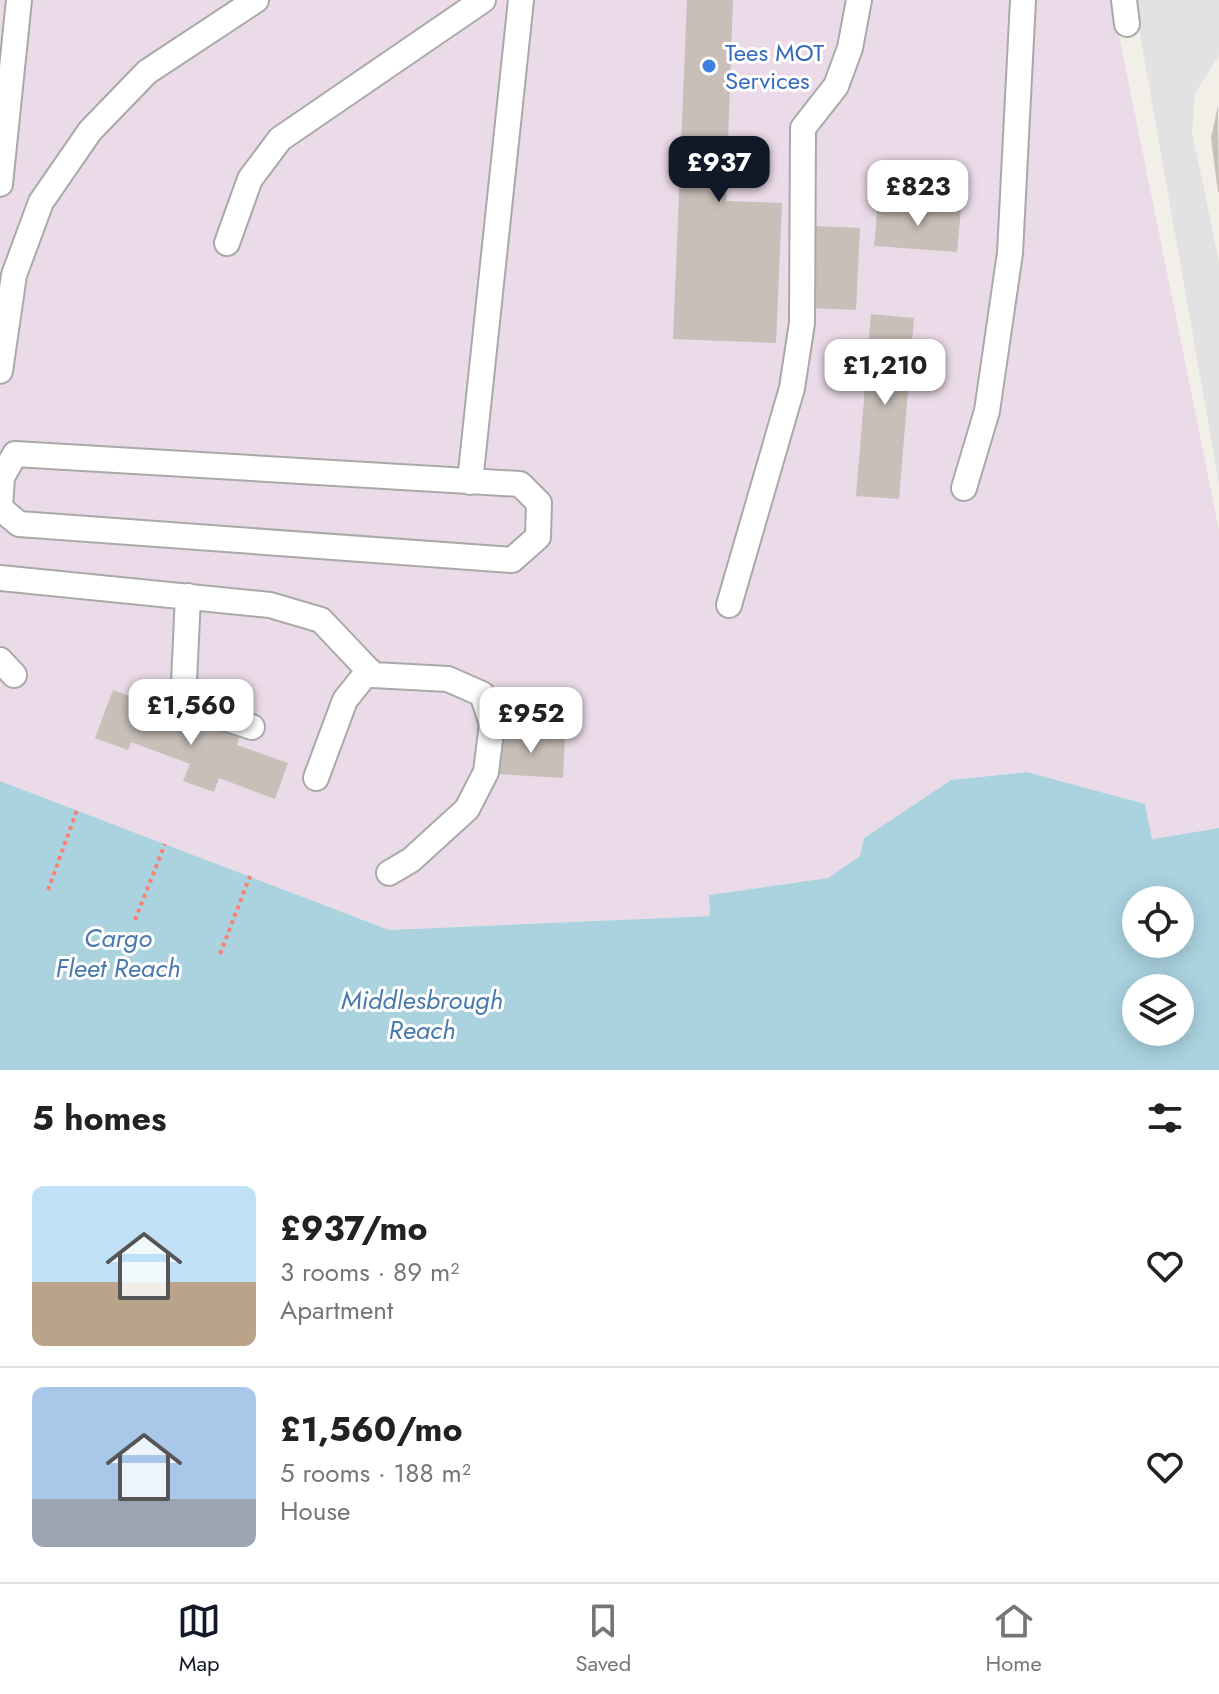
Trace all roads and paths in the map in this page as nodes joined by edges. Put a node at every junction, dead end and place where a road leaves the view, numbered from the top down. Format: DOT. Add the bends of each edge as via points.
graph roads {
  1 [pos="19,0"];
  2 [pos="256,0"];
  3 [pos="483,0"];
  4 [pos="521,0"];
  5 [pos="859,0"];
  6 [pos="1023,0"];
  7 [pos="0,184"];
  8 [pos="227,243"];
  9 [pos="0,371"];
  10 [pos="470,482"];
  11 [pos="964,488"];
  12 [pos="0,578"];
  13 [pos="188,596"];
  14 [pos="729,605"];
  15 [pos="369,670"];
  16 [pos="252,727"];
  17 [pos="316,778"];
  18 [pos="77,810"];
  19 [pos="165,844"];
  20 [pos="389,873"];
  21 [pos="250,876"];
  22 [pos="48,890"];
  23 [pos="135,920"];
  24 [pos="220,954"];
  1 -- 7 [label="lane"];
  2 -- 9 [label="lane" via="147,72 90,131 41,202 14,275"];
  3 -- 8 [label="lane" via="280,139 250,179"];
  4 -- 10 [label="lane"];
  5 -- 14 [label="lane" via="836,86 803,128 802,323 792,388"];
  6 -- 11 [label="lane" via="1010,253 987,411"];
  10 -- 10 [label="lane" via="15,454 2,477 0,508 19,524 512,560 538,537 539,503 520,484"];
  12 -- 13 [label="lane"];
  13 -- 15 [label="lane" via="270,605 321,620"];
  13 -- 16 [label="lane" via="183,704"];
  15 -- 17 [label="lane" via="345,700"];
  15 -- 20 [label="lane" via="373,675 448,679 482,694 492,724 486,772 467,809"];
  18 -- 22 [label="path"];
  19 -- 23 [label="path"];
  21 -- 24 [label="path"];
}
